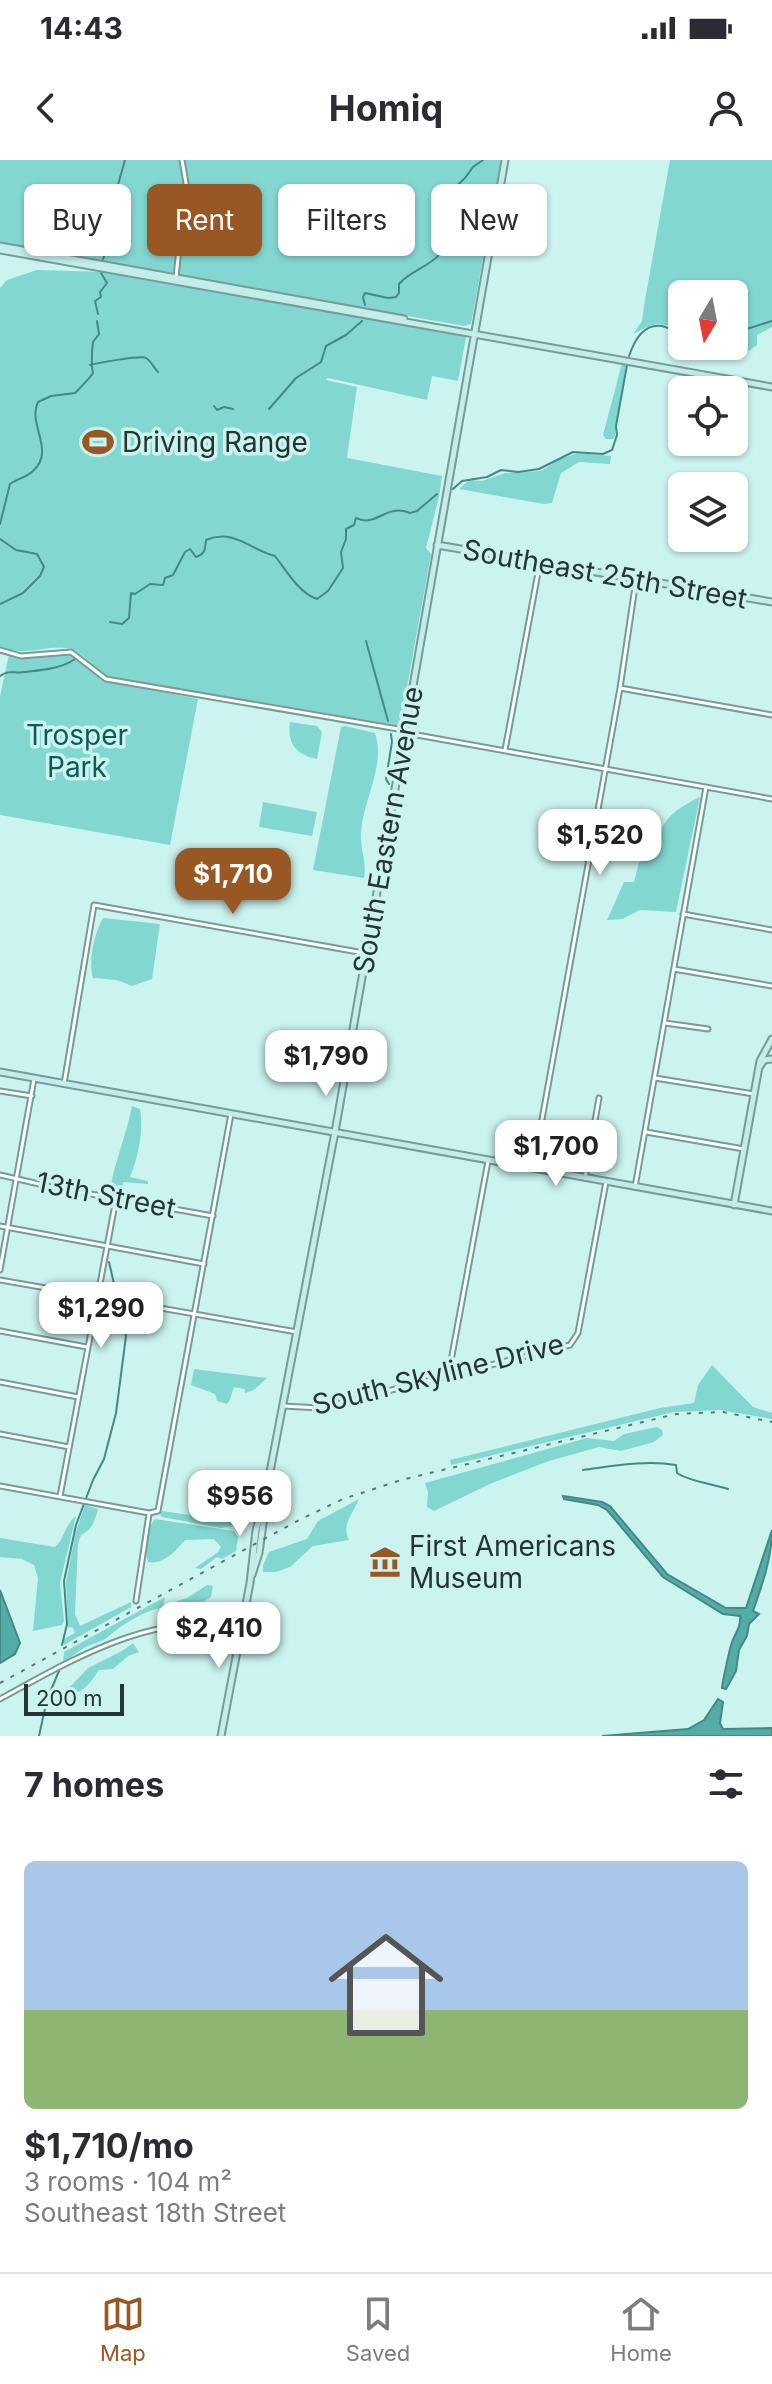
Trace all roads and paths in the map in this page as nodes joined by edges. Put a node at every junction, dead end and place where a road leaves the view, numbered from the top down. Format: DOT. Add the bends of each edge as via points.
graph roads {
  1 [pos="182,160"];
  2 [pos="505,160"];
  3 [pos="2,248"];
  4 [pos="176,279"];
  5 [pos="474,334"];
  6 [pos="772,387"];
  7 [pos="437,545"];
  8 [pos="540,562"];
  9 [pos="636,580"];
  10 [pos="772,602"];
  11 [pos="0,650"];
  12 [pos="620,688"];
  13 [pos="772,715"];
  14 [pos="405,732"];
  15 [pos="505,750"];
  16 [pos="604,769"];
  17 [pos="706,787"];
  18 [pos="772,799"];
  19 [pos="683,914"];
  20 [pos="772,930"];
  21 [pos="366,953"];
  22 [pos="674,969"];
  23 [pos="772,986"];
  24 [pos="665,1023"];
  25 [pos="708,1029"];
  26 [pos="772,1039"];
  27 [pos="772,1059"];
  28 [pos="759,1067"];
  29 [pos="0,1072"];
  30 [pos="655,1078"];
  31 [pos="34,1079"];
  32 [pos="64,1084"];
  33 [pos="0,1091"];
  34 [pos="754,1094"];
  35 [pos="32,1096"];
  36 [pos="599,1098"];
  37 [pos="231,1114"];
  38 [pos="335,1132"];
  39 [pos="645,1132"];
  40 [pos="744,1149"];
  41 [pos="488,1161"];
  42 [pos="533,1169"];
  43 [pos="0,1175"];
  44 [pos="17,1178"];
  45 [pos="585,1178"];
  46 [pos="606,1182"];
  47 [pos="635,1187"];
  48 [pos="116,1199"];
  49 [pos="734,1205"];
  50 [pos="772,1211"];
  51 [pos="213,1216"];
  52 [pos="0,1226"];
  53 [pos="7,1229"];
  54 [pos="107,1246"];
  55 [pos="204,1264"];
  56 [pos="0,1270"];
  57 [pos="0,1280"];
  58 [pos="97,1297"];
  59 [pos="193,1315"];
  60 [pos="0,1331"];
  61 [pos="297,1332"];
  62 [pos="87,1347"];
  63 [pos="448,1377"];
  64 [pos="0,1382"];
  65 [pos="78,1397"];
  66 [pos="283,1406"];
  67 [pos="0,1434"];
  68 [pos="69,1447"];
  69 [pos="0,1486"];
  70 [pos="60,1496"];
  71 [pos="149,1513"];
  72 [pos="136,1601"];
  73 [pos="241,1629"];
  74 [pos="0,1699"];
  75 [pos="221,1736"];
  1 -- 4 [label="street" via="186,183"];
  2 -- 5 [label="main road, South Eastern Avenue"];
  3 -- 4 [label="main road"];
  4 -- 5 [label="main road"];
  5 -- 6 [label="main road"];
  5 -- 7 [label="main road, South Eastern Avenue"];
  7 -- 8 [label="main road, Southeast 25th Street"];
  7 -- 14 [label="main road, South Eastern Avenue"];
  8 -- 9 [label="main road, Southeast 25th Street"];
  8 -- 15 [label="street"];
  9 -- 10 [label="main road, Southeast 25th Street"];
  9 -- 12 [label="street"];
  11 -- 14 [label="street" via="21,656 65,651 101,678"];
  12 -- 13 [label="street"];
  12 -- 16 [label="street"];
  14 -- 15 [label="street"];
  14 -- 21 [label="main road, South Eastern Avenue"];
  15 -- 16 [label="street"];
  16 -- 17 [label="street"];
  16 -- 42 [label="street"];
  17 -- 18 [label="street"];
  17 -- 19 [label="street"];
  19 -- 20 [label="street"];
  19 -- 22 [label="street"];
  21 -- 32 [label="street" via="94,905"];
  21 -- 38 [label="main road, South Eastern Avenue"];
  22 -- 23 [label="street"];
  22 -- 24 [label="street"];
  24 -- 25 [label="street"];
  24 -- 30 [label="street"];
  26 -- 28 [label="main road"];
  27 -- 28 [label="main road"];
  28 -- 34 [label="main road"];
  29 -- 31 [label="main road"];
  30 -- 34 [label="street"];
  30 -- 39 [label="street"];
  31 -- 32 [label="main road"];
  31 -- 35 [label="street"];
  32 -- 37 [label="main road"];
  33 -- 35 [label="street"];
  34 -- 40 [label="main road"];
  35 -- 44 [label="street"];
  36 -- 45 [label="street"];
  37 -- 38 [label="main road"];
  37 -- 51 [label="street"];
  38 -- 41 [label="main road"];
  38 -- 61 [label="main road, South Eastern Avenue"];
  39 -- 40 [label="street"];
  39 -- 47 [label="street"];
  40 -- 49 [label="main road"];
  41 -- 42 [label="main road"];
  41 -- 63 [label="street"];
  42 -- 45 [label="main road"];
  43 -- 44 [label="street, 13th Street"];
  44 -- 48 [label="street, 13th Street"];
  44 -- 53 [label="street"];
  45 -- 46 [label="main road"];
  46 -- 47 [label="main road"];
  46 -- 63 [label="street, South Skyline Drive" via="573,1342"];
  47 -- 49 [label="main road"];
  48 -- 51 [label="street, 13th Street"];
  48 -- 54 [label="street"];
  49 -- 50 [label="main road"];
  51 -- 55 [label="street"];
  52 -- 53 [label="street"];
  53 -- 54 [label="street"];
  53 -- 56 [label="street"];
  54 -- 55 [label="street"];
  54 -- 58 [label="street"];
  55 -- 59 [label="street"];
  57 -- 58 [label="street"];
  58 -- 59 [label="street"];
  58 -- 62 [label="street"];
  59 -- 61 [label="street"];
  59 -- 71 [label="street" via="158,1511"];
  60 -- 62 [label="street"];
  61 -- 66 [label="main road, South Eastern Avenue"];
  62 -- 65 [label="street"];
  63 -- 66 [label="street, South Skyline Drive" via="320,1408"];
  64 -- 65 [label="street"];
  65 -- 68 [label="street"];
  66 -- 73 [label="main road, South Eastern Avenue"];
  67 -- 68 [label="street"];
  68 -- 70 [label="street"];
  69 -- 70 [label="street"];
  70 -- 71 [label="street"];
  71 -- 72 [label="street"];
  73 -- 74 [label="street" via="194,1623 101,1646"];
  73 -- 75 [label="main road, South Eastern Avenue"];
}
